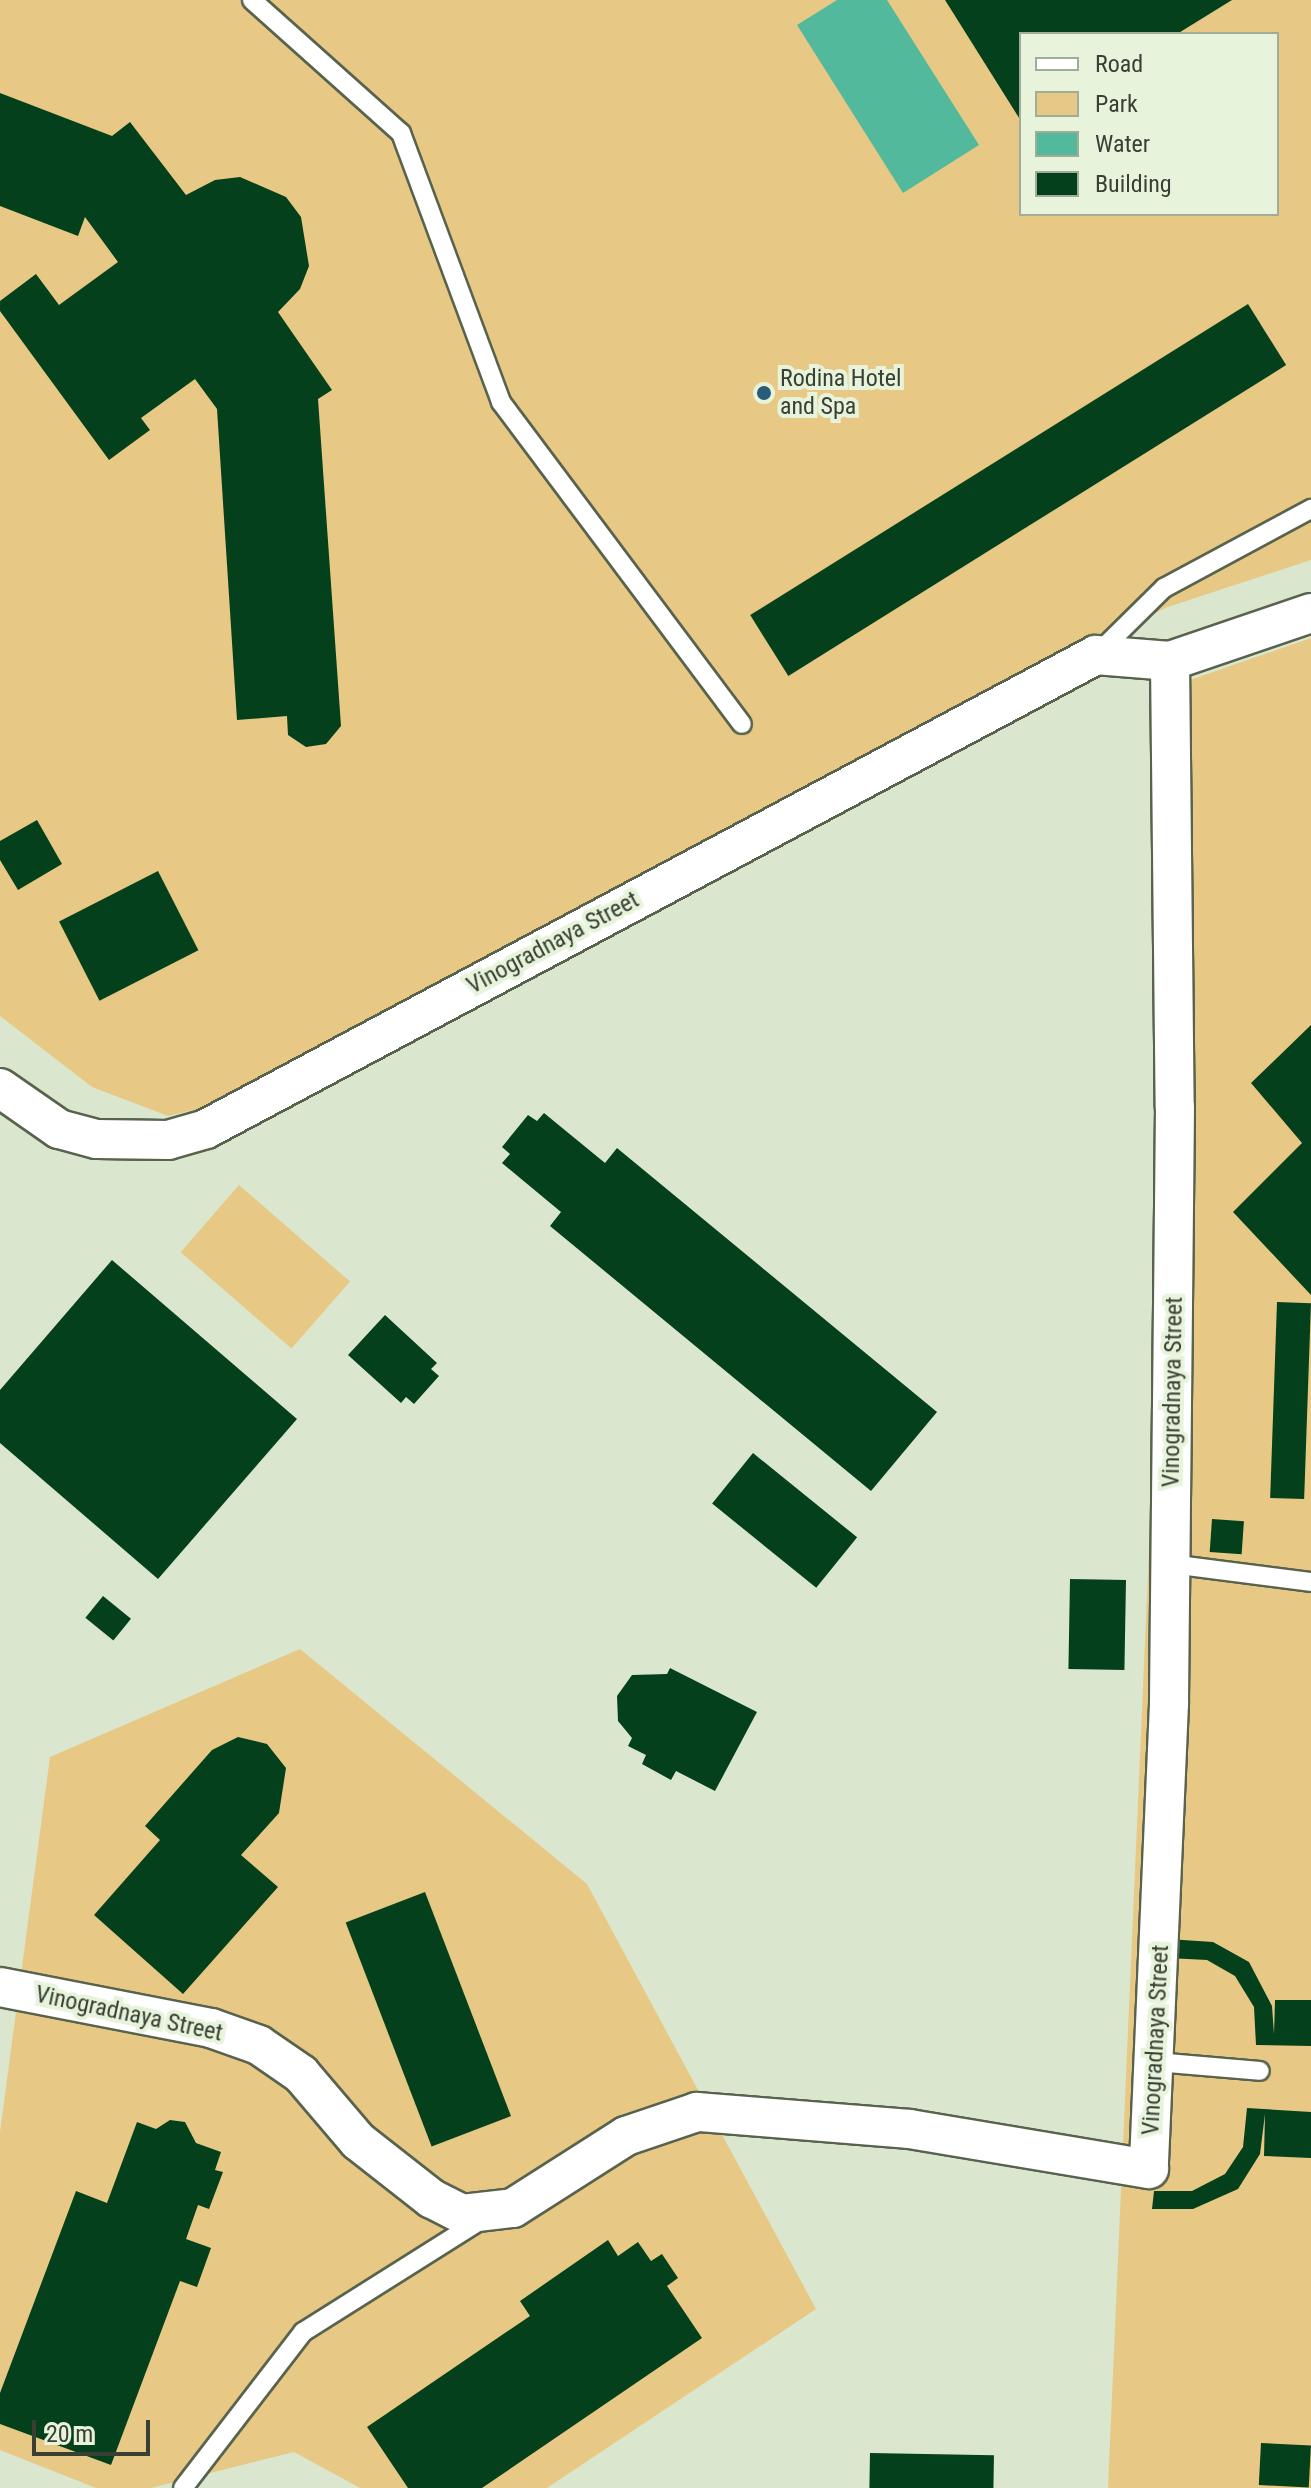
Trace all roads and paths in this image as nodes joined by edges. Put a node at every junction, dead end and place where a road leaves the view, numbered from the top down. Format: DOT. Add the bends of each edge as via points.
graph roads {
  1 [pos="252,0"];
  2 [pos="1311,509"];
  3 [pos="1311,613"];
  4 [pos="1096,655"];
  5 [pos="1170,661"];
  6 [pos="742,724"];
  7 [pos="0,1088"];
  8 [pos="1171,1564"];
  9 [pos="1311,1582"];
  10 [pos="0,1987"];
  11 [pos="1156,2062"];
  12 [pos="1260,2071"];
  13 [pos="488,2215"];
  14 [pos="183,2488"];
  1 -- 6 [label="lane" via="401,133 501,402"];
  2 -- 4 [label="lane, Vinogradnaya Street" via="1164,588"];
  3 -- 5 [label="street"];
  4 -- 5 [label="street"];
  4 -- 7 [label="street, Vinogradnaya Street" via="206,1129 154,1141 97,1139 59,1129"];
  5 -- 8 [label="street, Vinogradnaya Street" via="1175,1107"];
  8 -- 9 [label="lane"];
  8 -- 11 [label="street, Vinogradnaya Street"];
  10 -- 13 [label="street, Vinogradnaya Street" via="211,2028 259,2045 301,2074 358,2141 432,2199 462,2214"];
  11 -- 12 [label="lane"];
  11 -- 13 [label="street, Vinogradnaya Street" via="1149,2169 910,2129 697,2112 655,2122 513,2208"];
  13 -- 14 [label="lane" via="303,2332"];
}
